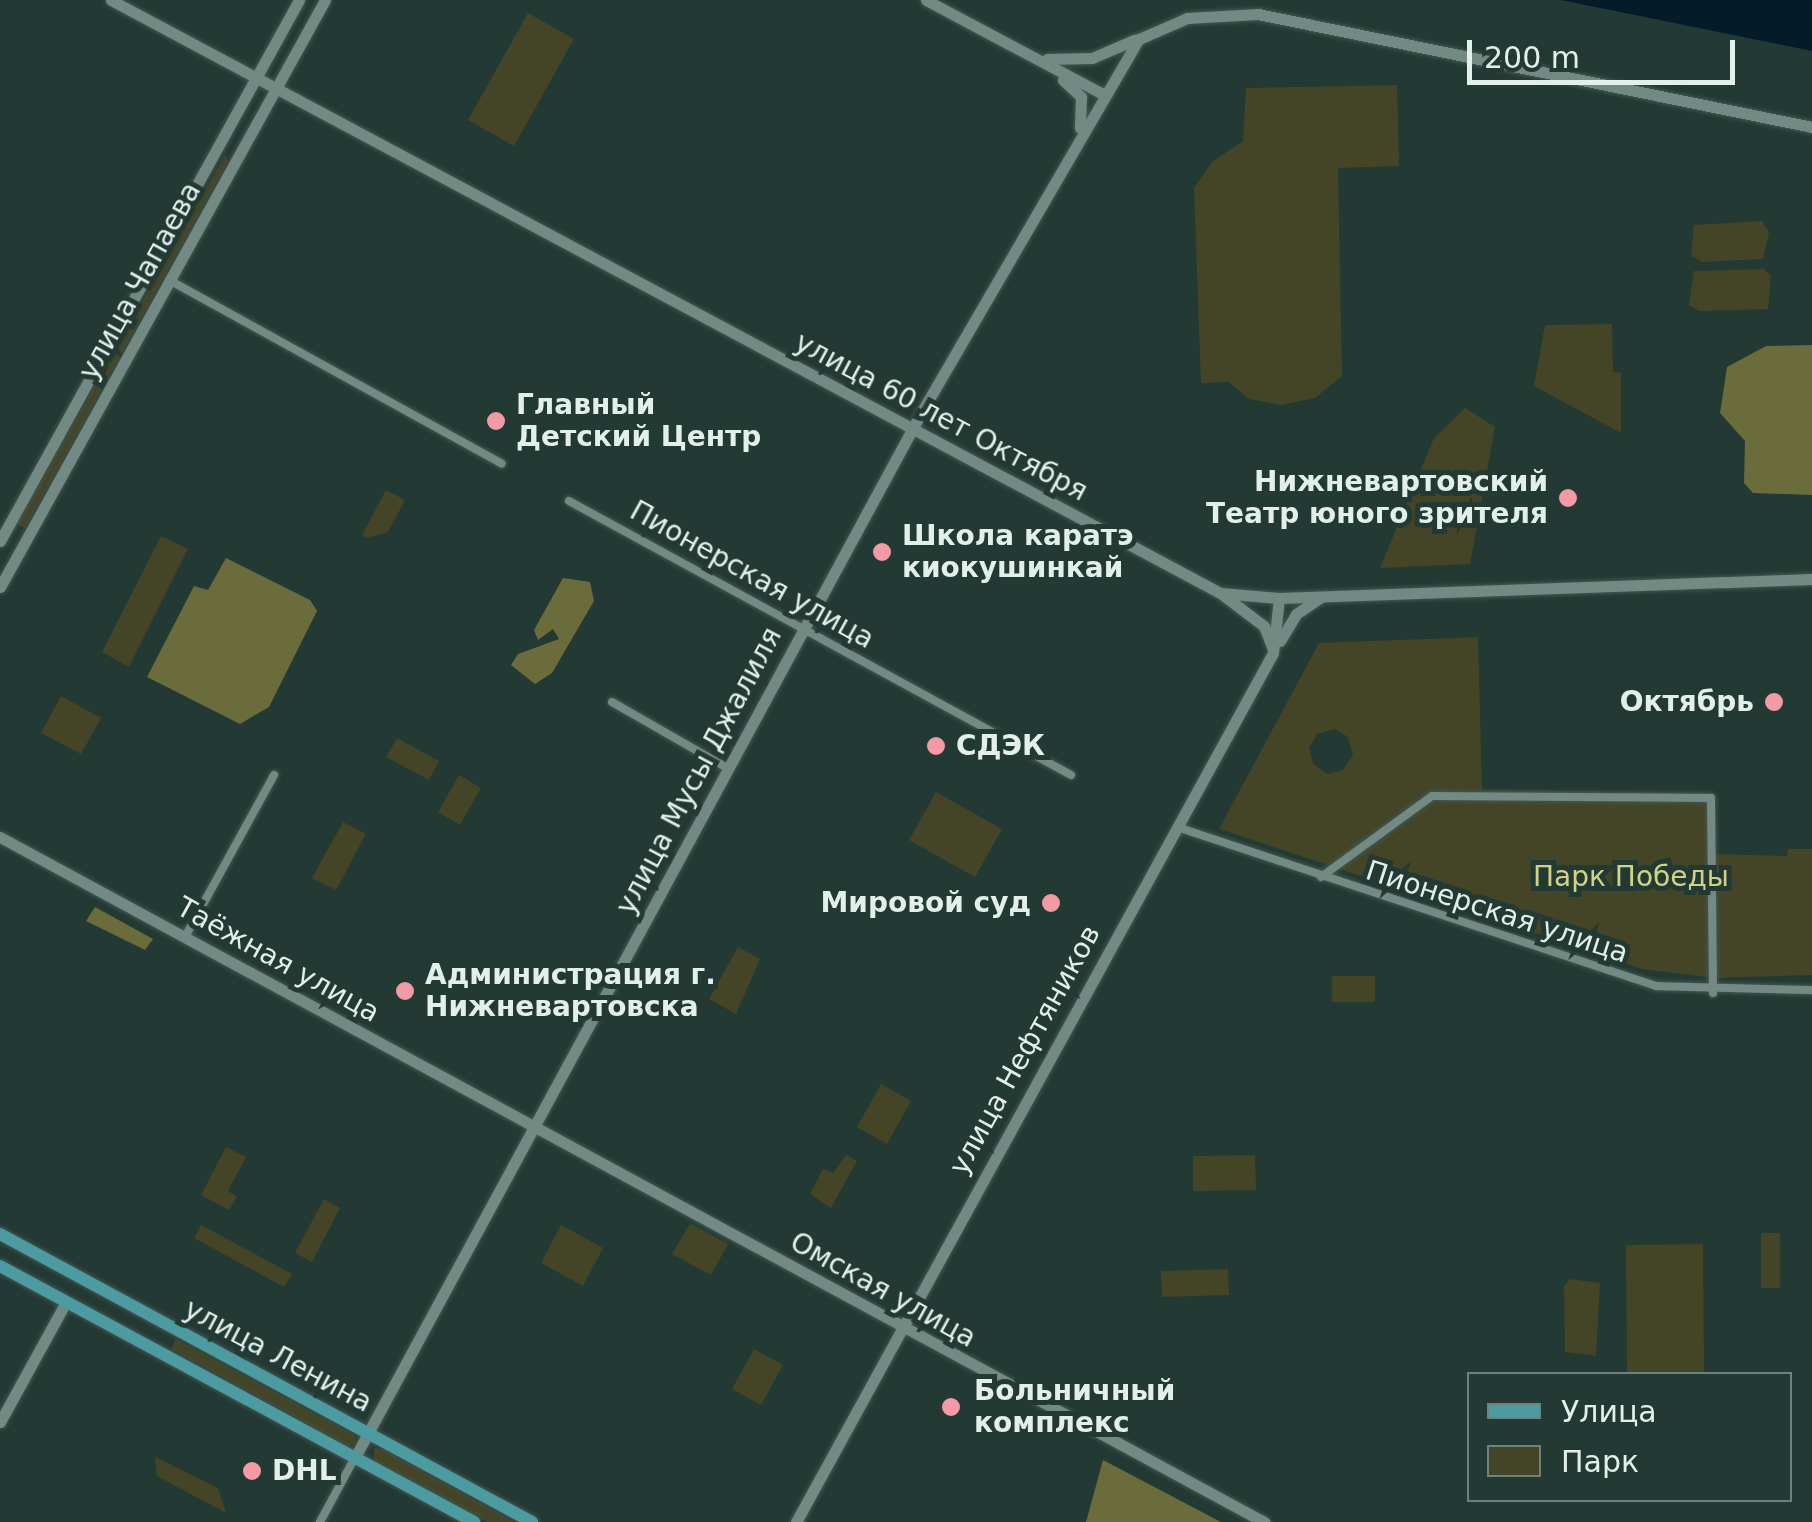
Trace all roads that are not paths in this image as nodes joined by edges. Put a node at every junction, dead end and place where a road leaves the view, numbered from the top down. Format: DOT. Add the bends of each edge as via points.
graph roads {
  1 [pos="110,0"];
  2 [pos="300,0"];
  3 [pos="324,0"];
  4 [pos="926,0"];
  5 [pos="1145,34"];
  6 [pos="1038,58"];
  7 [pos="256,79"];
  8 [pos="276,90"];
  9 [pos="1104,94"];
  10 [pos="1812,127"];
  11 [pos="1073,150"];
  12 [pos="216,151"];
  13 [pos="235,162"];
  14 [pos="169,280"];
  15 [pos="912,430"];
  16 [pos="502,464"];
  17 [pos="569,502"];
  18 [pos="0,541"];
  19 [pos="1812,578"];
  20 [pos="0,587"];
  21 [pos="1220,593"];
  22 [pos="1326,595"];
  23 [pos="1279,598"];
  24 [pos="802,629"];
  25 [pos="1273,653"];
  26 [pos="612,702"];
  27 [pos="729,768"];
  28 [pos="274,775"];
  29 [pos="1071,775"];
  30 [pos="1177,828"];
  31 [pos="0,837"];
  32 [pos="1321,877"];
  33 [pos="185,938"];
  34 [pos="1812,990"];
  35 [pos="1713,993"];
  36 [pos="533,1126"];
  37 [pos="0,1234"];
  38 [pos="0,1266"];
  39 [pos="66,1302"];
  40 [pos="169,1326"];
  41 [pos="901,1329"];
  42 [pos="155,1350"];
  43 [pos="0,1422"];
  44 [pos="369,1433"];
  45 [pos="354,1459"];
  46 [pos="320,1522"];
  47 [pos="474,1522"];
  48 [pos="532,1522"];
  49 [pos="796,1522"];
  50 [pos="1264,1522"];
  1 -- 7 [label="main road"];
  2 -- 7 [label="main road, улица Чапаева"];
  3 -- 8 [label="main road, улица Чапаева"];
  4 -- 6 [label="main road"];
  5 -- 6 [label="main road" via="1092,58"];
  5 -- 9 [label="main road, улица Мусы Джалиля"];
  5 -- 10 [label="main road" via="1207,14 1275,16"];
  6 -- 9 [label="main road"];
  6 -- 11 [label="main road" via="1081,97"];
  7 -- 8 [label="main road, улица 60 лет Октября"];
  7 -- 12 [label="main road, улица Чапаева"];
  8 -- 13 [label="main road, улица Чапаева"];
  8 -- 15 [label="main road, улица 60 лет Октября"];
  9 -- 11 [label="main road, улица Мусы Джалиля"];
  11 -- 15 [label="main road, улица Мусы Джалиля"];
  12 -- 13 [label="main road" via="230,147"];
  12 -- 18 [label="main road, улица Чапаева"];
  13 -- 14 [label="main road, улица Чапаева"];
  14 -- 16 [label="street"];
  14 -- 20 [label="main road, улица Чапаева"];
  15 -- 21 [label="main road, улица 60 лет Октября"];
  15 -- 24 [label="main road, улица Мусы Джалиля"];
  17 -- 24 [label="street, Пионерская улица"];
  19 -- 22 [label="main road, улица 60 лет Октября"];
  21 -- 23 [label="main road, улица 60 лет Октября"];
  21 -- 25 [label="main road" via="1264,626"];
  22 -- 23 [label="main road, улица 60 лет Октября"];
  22 -- 25 [label="main road" via="1296,614"];
  23 -- 25 [label="main road, улица Нефтяников"];
  24 -- 27 [label="main road, улица Мусы Джалиля"];
  24 -- 29 [label="street, Пионерская улица"];
  25 -- 30 [label="main road, улица Нефтяников"];
  26 -- 27 [label="street"];
  27 -- 36 [label="main road, улица Мусы Джалиля"];
  28 -- 33 [label="street"];
  30 -- 32 [label="street, Пионерская улица"];
  30 -- 41 [label="main road, улица Нефтяников"];
  31 -- 33 [label="main road, Таёжная улица"];
  32 -- 35 [label="street, Пионерская улица" via="1634,980"];
  32 -- 35 [label="street" via="1432,796 1711,798"];
  33 -- 36 [label="main road, Таёжная улица"];
  34 -- 35 [label="street, Пионерская улица"];
  36 -- 41 [label="main road, Омская улица"];
  36 -- 44 [label="main road, улица Мусы Джалиля"];
  37 -- 40 [label="main road, улица Ленина"];
  38 -- 39 [label="main road, улица Ленина"];
  39 -- 42 [label="main road, улица Ленина"];
  39 -- 43 [label="main road"];
  40 -- 42 [label="main road"];
  40 -- 44 [label="main road, улица Ленина"];
  41 -- 49 [label="main road, улица Нефтяников"];
  41 -- 50 [label="main road, Омская улица"];
  42 -- 45 [label="main road, улица Ленина"];
  44 -- 45 [label="main road, улица Мусы Джалиля"];
  44 -- 48 [label="main road, улица Ленина"];
  45 -- 46 [label="street, улица Мусы Джалиля"];
  45 -- 47 [label="main road, улица Ленина"];
}
